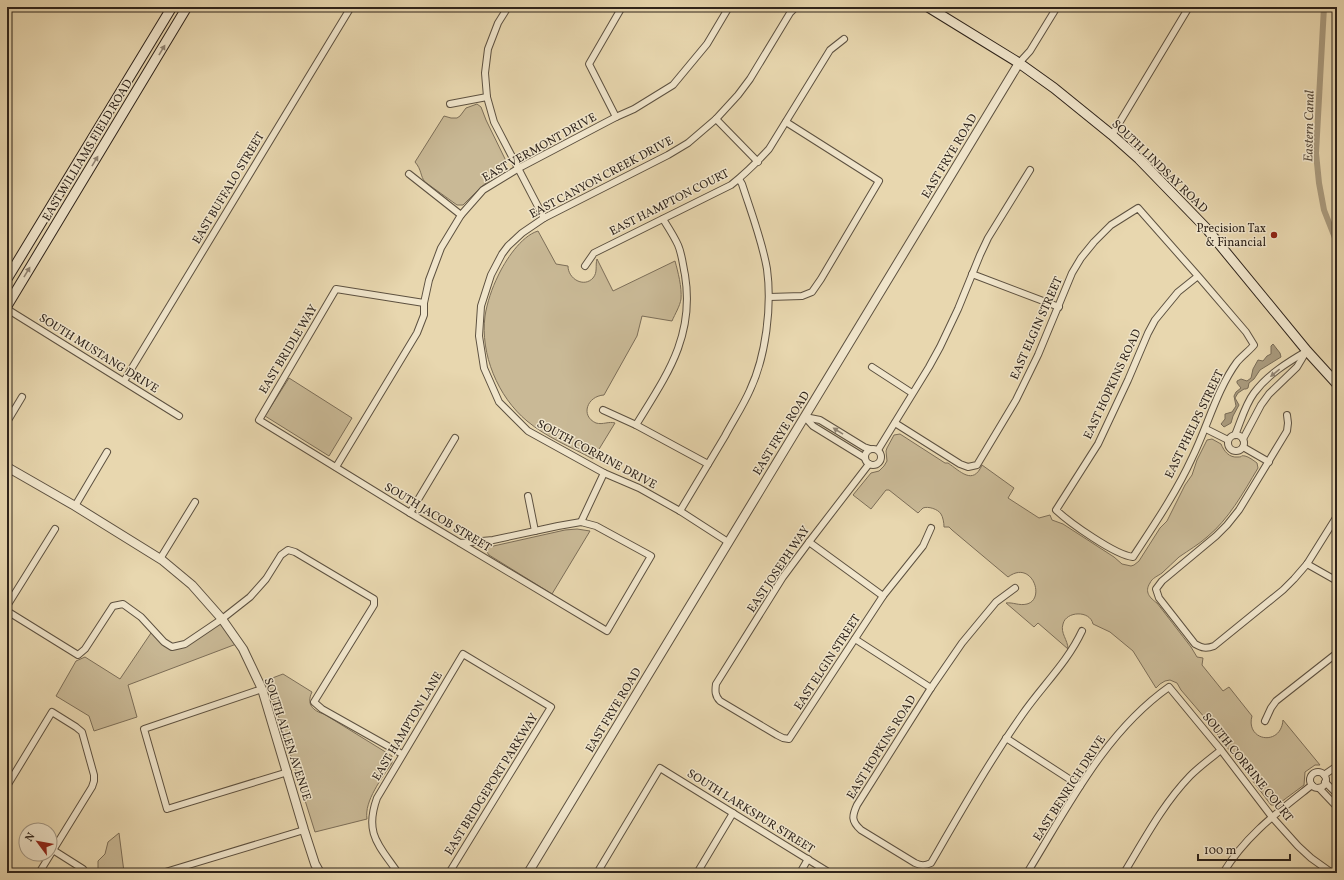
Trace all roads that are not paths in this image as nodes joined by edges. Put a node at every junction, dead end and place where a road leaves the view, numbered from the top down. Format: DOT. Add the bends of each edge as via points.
graph roads {
  1 [pos="172,7"];
  2 [pos="187,7"];
  3 [pos="351,7"];
  4 [pos="508,7"];
  5 [pos="622,7"];
  6 [pos="729,7"];
  7 [pos="796,7"];
  8 [pos="928,7"];
  9 [pos="1056,7"];
  10 [pos="1189,7"];
  11 [pos="791,10"];
  12 [pos="844,39"];
  13 [pos="1020,63"];
  14 [pos="487,97"];
  15 [pos="450,104"];
  16 [pos="616,117"];
  17 [pos="716,119"];
  18 [pos="786,122"];
  19 [pos="1112,135"];
  20 [pos="758,162"];
  21 [pos="519,168"];
  22 [pos="1030,170"];
  23 [pos="409,174"];
  24 [pos="739,179"];
  25 [pos="461,215"];
  26 [pos="544,218"];
  27 [pos="663,219"];
  28 [pos="585,266"];
  29 [pos="972,274"];
  30 [pos="1198,276"];
  31 [pos="7,279"];
  32 [pos="769,297"];
  33 [pos="424,302"];
  34 [pos="7,306"];
  35 [pos="1059,306"];
  36 [pos="7,310"];
  37 [pos="479,336"];
  38 [pos="1307,351"];
  39 [pos="872,368"];
  40 [pos="124,381"];
  41 [pos="1337,384"];
  42 [pos="912,392"];
  43 [pos="22,397"];
  44 [pos="603,410"];
  45 [pos="1287,415"];
  46 [pos="179,416"];
  47 [pos="805,416"];
  48 [pos="259,420"];
  49 [pos="7,422"];
  50 [pos="895,423"];
  51 [pos="636,426"];
  52 [pos="1206,429"];
  53 [pos="1235,435"];
  54 [pos="455,438"];
  55 [pos="1243,439"];
  56 [pos="1228,440"];
  57 [pos="1243,447"];
  58 [pos="870,449"];
  59 [pos="878,450"];
  60 [pos="107,452"];
  61 [pos="865,458"];
  62 [pos="1269,462"];
  63 [pos="708,464"];
  64 [pos="869,464"];
  65 [pos="7,467"];
  66 [pos="336,467"];
  67 [pos="604,473"];
  68 [pos="528,496"];
  69 [pos="195,502"];
  70 [pos="74,506"];
  71 [pos="680,511"];
  72 [pos="410,513"];
  73 [pos="1337,516"];
  74 [pos="581,522"];
  75 [pos="931,528"];
  76 [pos="54,529"];
  77 [pos="535,532"];
  78 [pos="728,542"];
  79 [pos="809,542"];
  80 [pos="460,543"];
  81 [pos="1133,557"];
  82 [pos="160,559"];
  83 [pos="1307,564"];
  84 [pos="1337,582"];
  85 [pos="1015,588"];
  86 [pos="883,596"];
  87 [pos="7,606"];
  88 [pos="7,611"];
  89 [pos="222,619"];
  90 [pos="1082,631"];
  91 [pos="855,638"];
  92 [pos="1337,653"];
  93 [pos="1169,687"];
  94 [pos="931,688"];
  95 [pos="262,689"];
  96 [pos="551,707"];
  97 [pos="1265,721"];
  98 [pos="1006,738"];
  99 [pos="789,739"];
  100 [pos="1221,750"];
  101 [pos="402,754"];
  102 [pos="1337,766"];
  103 [pos="288,772"];
  104 [pos="1324,775"];
  105 [pos="1326,782"];
  106 [pos="1312,785"];
  107 [pos="7,786"];
  108 [pos="1080,786"];
  109 [pos="1319,788"];
  110 [pos="1337,794"];
  111 [pos="1337,807"];
  112 [pos="733,813"];
  113 [pos="1272,816"];
  114 [pos="304,830"];
  115 [pos="58,842"];
  116 [pos="58,853"];
  117 [pos="808,859"];
  118 [pos="46,862"];
  119 [pos="39,873"];
  120 [pos="86,873"];
  121 [pos="162,873"];
  122 [pos="320,873"];
  123 [pos="398,873"];
  124 [pos="449,873"];
  125 [pos="528,873"];
  126 [pos="597,873"];
  127 [pos="697,873"];
  128 [pos="800,873"];
  129 [pos="830,873"];
  130 [pos="1027,873"];
  131 [pos="1124,873"];
  132 [pos="1223,873"];
  133 [pos="1332,873"];
  1 -- 31 [label="main road, EAST WILLIAMS FIELD ROAD"];
  34 -- 2 [label="main road, EAST WILLIAMS FIELD ROAD, one-way"];
  3 -- 40 [label="street, EAST BUFFALO STREET"];
  4 -- 14 [label="street" via="488,49 485,73"];
  5 -- 16 [label="street" via="589,64"];
  6 -- 16 [label="street, EAST VERMONT DRIVE" via="707,44 673,85"];
  7 -- 11 [label="street, EAST CANYON CREEK DRIVE"];
  8 -- 13 [label="main road, SOUTH LINDSAY ROAD"];
  9 -- 13 [label="street, EAST FRYE ROAD"];
  10 -- 19 [label="street"];
  11 -- 17 [label="street, EAST CANYON CREEK DRIVE" via="750,80"];
  12 -- 18 [label="street, EAST HAMPTON COURT" via="830,50"];
  13 -- 19 [label="main road, SOUTH LINDSAY ROAD"];
  13 -- 47 [label="street, EAST FRYE ROAD"];
  14 -- 15 [label="street"];
  14 -- 21 [label="street" via="494,122"];
  16 -- 21 [label="street, EAST VERMONT DRIVE"];
  17 -- 20 [label="street"];
  17 -- 26 [label="street, EAST CANYON CREEK DRIVE" via="688,143 668,155"];
  18 -- 20 [label="street, EAST HAMPTON COURT"];
  18 -- 32 [label="street" via="879,181 812,292 802,296"];
  19 -- 38 [label="main road, SOUTH LINDSAY ROAD" via="1206,228"];
  20 -- 24 [label="street, EAST HAMPTON COURT"];
  21 -- 25 [label="street, EAST VERMONT DRIVE" via="483,190"];
  21 -- 26 [label="street"];
  22 -- 29 [label="street, EAST JOSEPH WAY" via="988,238"];
  23 -- 25 [label="street"];
  24 -- 27 [label="street, EAST HAMPTON COURT"];
  24 -- 32 [label="street" via="763,250"];
  25 -- 33 [label="street, EAST VERMONT DRIVE" via="441,248"];
  26 -- 37 [label="street, EAST CANYON CREEK DRIVE" via="520,234 498,261 481,306"];
  27 -- 28 [label="street, EAST HAMPTON COURT" via="594,253"];
  27 -- 51 [label="street" via="679,246 688,292 686,320 680,347 669,372"];
  29 -- 35 [label="street"];
  29 -- 42 [label="street, EAST JOSEPH WAY" via="940,347"];
  30 -- 35 [label="street, EAST ELGIN STREET" via="1138,208 1111,225 1081,258"];
  30 -- 52 [label="street, EAST PHELPS STREET" via="1254,345 1227,379"];
  30 -- 81 [label="street, EAST HOPKINS ROAD" via="1178,292 1155,320 1098,444 1056,510 1119,554"];
  32 -- 63 [label="street" via="767,330 761,359 750,390"];
  33 -- 48 [label="street, EAST BRIDLE WAY" via="336,288"];
  33 -- 66 [label="street, EAST VERMONT DRIVE" via="424,316 417,333"];
  35 -- 50 [label="street, EAST ELGIN STREET" via="1016,400 976,465 968,467 960,464"];
  36 -- 40 [label="street, SOUTH MUSTANG DRIVE"];
  37 -- 67 [label="street, SOUTH CORRINE DRIVE" via="484,368 499,402 528,431"];
  38 -- 41 [label="main road, SOUTH LINDSAY ROAD"];
  38 -- 53 [label="street, one-way" via="1273,374 1254,392"];
  38 -- 55 [label="street" via="1297,367 1269,394"];
  39 -- 42 [label="street"];
  40 -- 46 [label="street, SOUTH MUSTANG DRIVE"];
  42 -- 50 [label="street, EAST JOSEPH WAY"];
  43 -- 49 [label="street"];
  44 -- 51 [label="street"];
  45 -- 62 [label="street" via="1287,431"];
  58 -- 47 [label="street, one-way" via="820,420"];
  47 -- 61 [label="street" via="813,426"];
  47 -- 78 [label="street, EAST FRYE ROAD"];
  48 -- 66 [label="street, SOUTH JACOB STREET"];
  50 -- 59 [label="street, EAST JOSEPH WAY"];
  51 -- 63 [label="street"];
  52 -- 56 [label="street"];
  52 -- 81 [label="street, EAST PHELPS STREET" via="1192,460"];
  53 -- 55 [label="street"];
  53 -- 56 [label="street"];
  54 -- 72 [label="street"];
  55 -- 57 [label="street"];
  56 -- 57 [label="street" via="1228,447 1232,451 1237,452"];
  57 -- 62 [label="street"];
  58 -- 59 [label="street"];
  58 -- 61 [label="street" via="866,452"];
  59 -- 64 [label="street, EAST JOSEPH WAY" via="882,456 880,462 876,465"];
  60 -- 70 [label="street"];
  61 -- 64 [label="street"];
  62 -- 83 [label="street" via="1227,525 1162,581 1156,589 1159,598 1195,644 1208,648 1214,646 1282,590"];
  63 -- 71 [label="street"];
  64 -- 79 [label="street, EAST JOSEPH WAY"];
  65 -- 70 [label="street, SOUTH ALLEN AVENUE"];
  66 -- 72 [label="street, SOUTH JACOB STREET"];
  67 -- 71 [label="street, SOUTH CORRINE DRIVE"];
  67 -- 74 [label="street"];
  68 -- 77 [label="street"];
  69 -- 82 [label="street"];
  70 -- 82 [label="street, SOUTH ALLEN AVENUE"];
  71 -- 78 [label="street, SOUTH CORRINE DRIVE"];
  72 -- 80 [label="street, SOUTH JACOB STREET"];
  73 -- 83 [label="street"];
  74 -- 77 [label="street"];
  74 -- 80 [label="street, SOUTH JACOB STREET" via="596,526 652,556 607,631"];
  75 -- 86 [label="street, EAST ELGIN STREET" via="923,546"];
  76 -- 87 [label="street"];
  77 -- 80 [label="street"];
  78 -- 125 [label="street, EAST FRYE ROAD"];
  79 -- 86 [label="street"];
  79 -- 99 [label="street, EAST JOSEPH WAY" via="779,584 716,684 715,691 720,701 777,735"];
  82 -- 89 [label="street, SOUTH ALLEN AVENUE" via="192,585"];
  83 -- 84 [label="street"];
  85 -- 94 [label="street, EAST HOPKINS ROAD" via="996,602 962,643"];
  86 -- 91 [label="street, EAST ELGIN STREET"];
  88 -- 89 [label="street" via="78,655 85,649 113,606 123,604 141,617 172,647 185,644"];
  89 -- 95 [label="street, SOUTH ALLEN AVENUE" via="243,649"];
  89 -- 101 [label="street" via="250,597 266,579 281,555 288,550 374,599 374,605 314,702"];
  90 -- 98 [label="street" via="1069,655"];
  91 -- 94 [label="street"];
  91 -- 99 [label="street, EAST ELGIN STREET"];
  92 -- 97 [label="street" via="1276,701"];
  93 -- 100 [label="street, SOUTH CORRINE COURT"];
  93 -- 108 [label="street, EAST BENRICH DRIVE" via="1120,731"];
  94 -- 98 [label="street, EAST HOPKINS ROAD" via="853,813 853,819 861,830 915,863 926,866 931,862"];
  95 -- 103 [label="street, SOUTH ALLEN AVENUE"];
  95 -- 103 [label="street" via="144,729 167,809"];
  96 -- 101 [label="street, EAST HAMPTON LANE" via="463,654"];
  96 -- 124 [label="street, EAST BRIDGEPORT PARKWAY"];
  98 -- 108 [label="street"];
  100 -- 113 [label="street, SOUTH CORRINE COURT"];
  100 -- 131 [label="street" via="1190,776 1175,795"];
  101 -- 123 [label="street, EAST HAMPTON LANE" via="377,798 371,824 374,838"];
  102 -- 104 [label="street"];
  103 -- 114 [label="street, SOUTH ALLEN AVENUE"];
  104 -- 105 [label="street"];
  104 -- 106 [label="street" via="1319,772 1312,775"];
  105 -- 109 [label="street"];
  105 -- 110 [label="street"];
  106 -- 109 [label="street"];
  106 -- 113 [label="street"];
  107 -- 115 [label="street" via="52,712 82,732 94,781"];
  108 -- 130 [label="street, EAST BENRICH DRIVE"];
  109 -- 111 [label="street"];
  112 -- 117 [label="street, SOUTH LARKSPUR STREET"];
  112 -- 126 [label="street, SOUTH LARKSPUR STREET" via="660,768"];
  112 -- 127 [label="street"];
  113 -- 132 [label="street" via="1244,844"];
  113 -- 133 [label="street, SOUTH CORRINE COURT" via="1311,858"];
  114 -- 121 [label="street"];
  114 -- 122 [label="street, SOUTH ALLEN AVENUE"];
  116 -- 120 [label="street"];
  117 -- 128 [label="street"];
  117 -- 129 [label="street, SOUTH LARKSPUR STREET"];
  118 -- 119 [label="street"];
}
